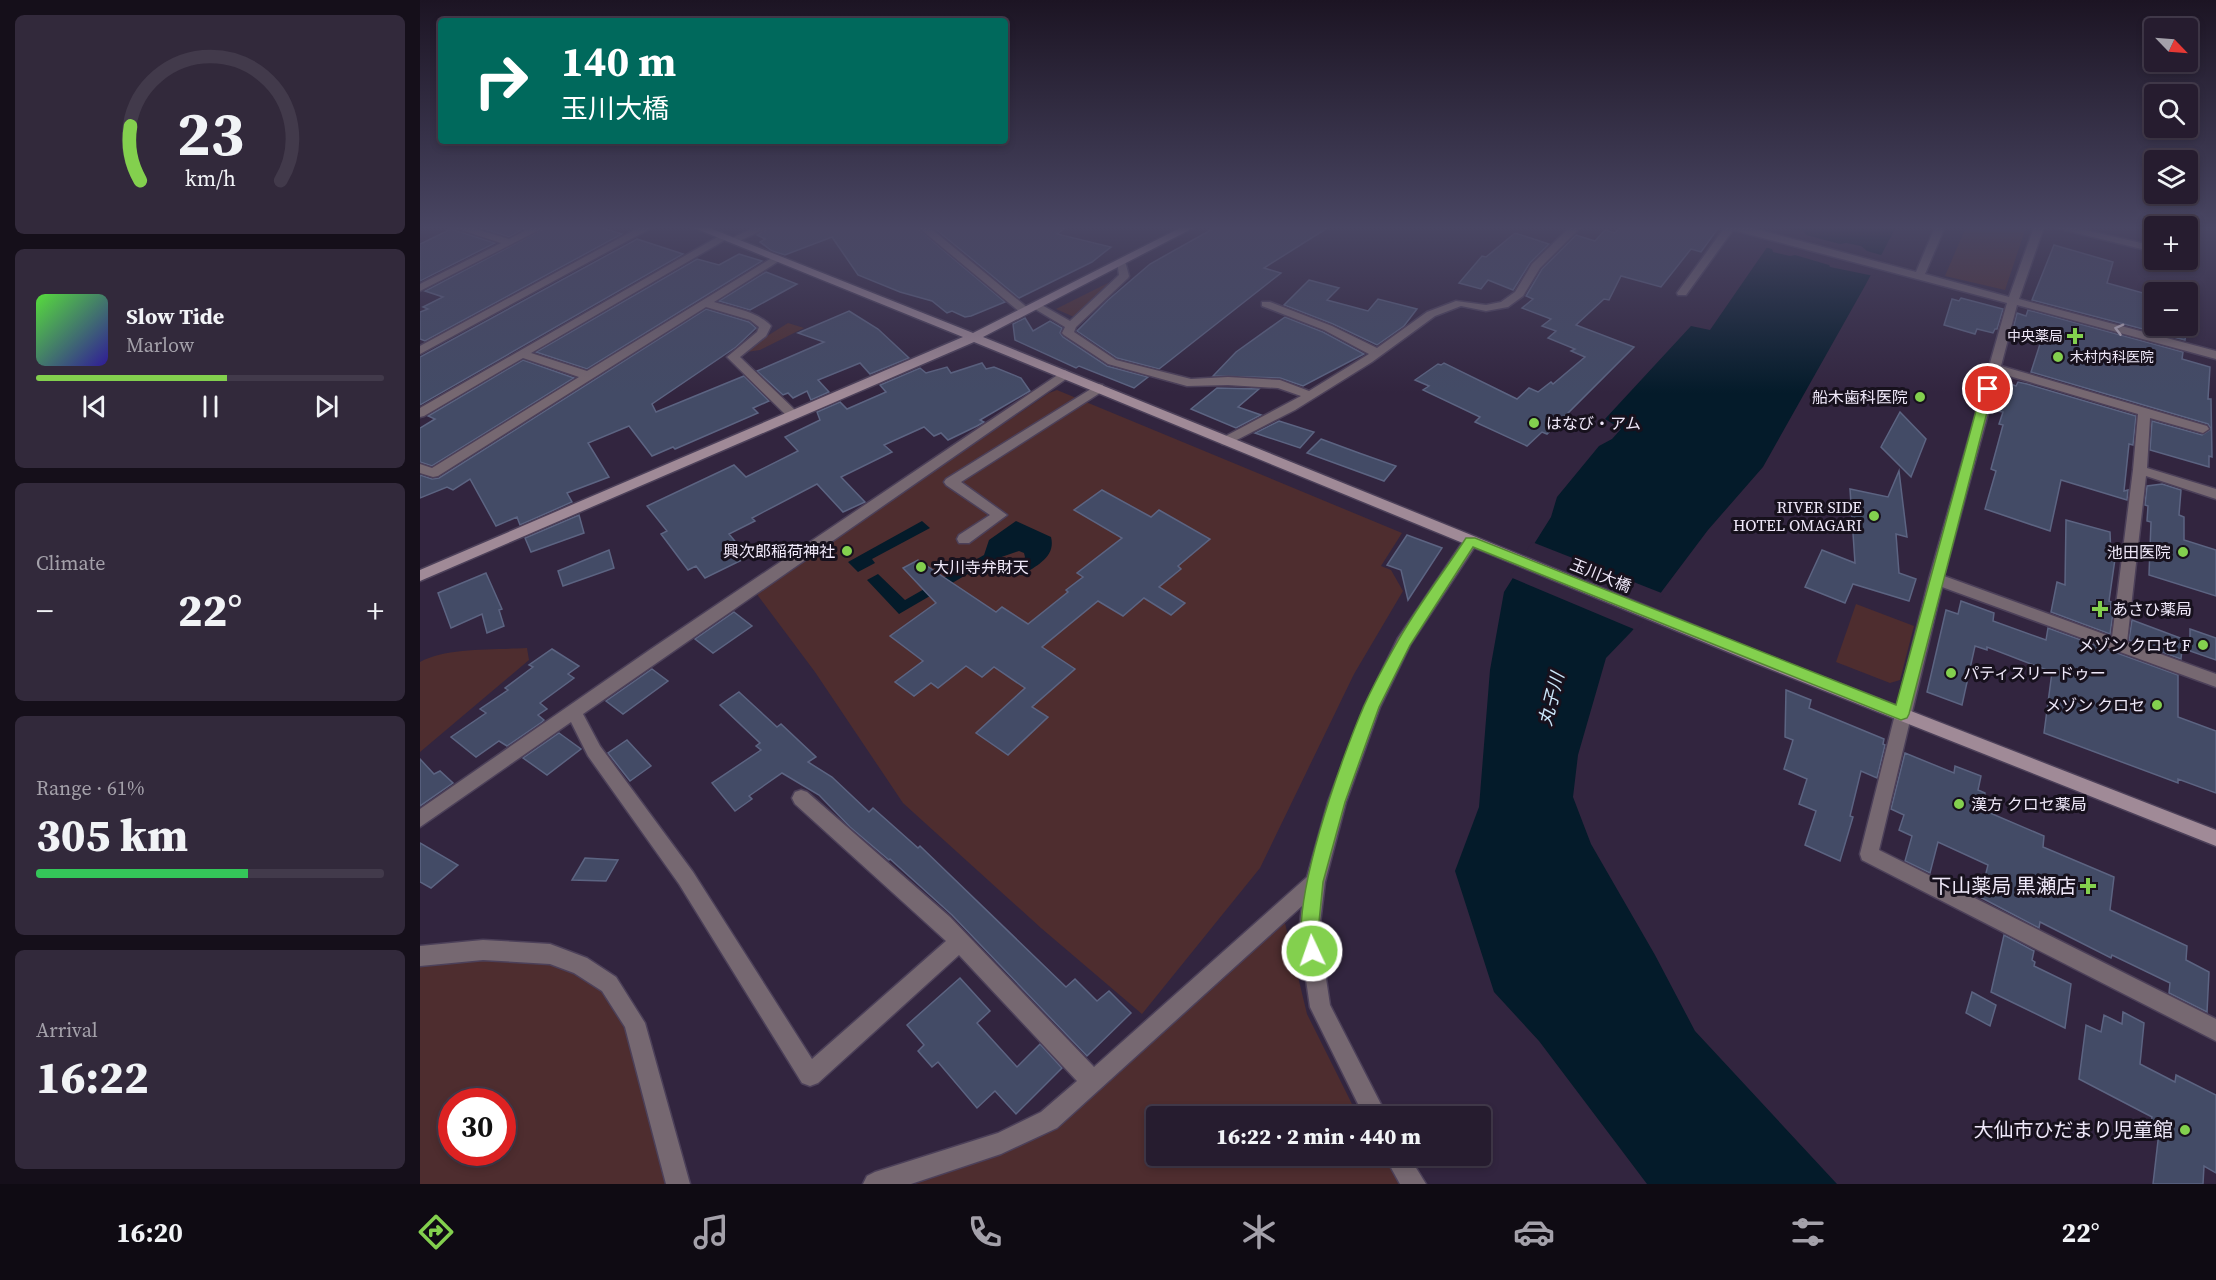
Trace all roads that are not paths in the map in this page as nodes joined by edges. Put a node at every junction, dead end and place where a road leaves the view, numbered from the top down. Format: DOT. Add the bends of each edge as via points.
graph roads {
  1 [pos="546,282"];
  2 [pos="649,282"];
  3 [pos="738,282"];
  4 [pos="833,282"];
  5 [pos="996,282"];
  6 [pos="1082,282"];
  7 [pos="1117,282"];
  8 [pos="1526,282"];
  9 [pos="1690,282"];
  10 [pos="1942,282"];
  11 [pos="2020,282"];
  12 [pos="1682,293"];
  13 [pos="2013,301"];
  14 [pos="705,303"];
  15 [pos="1266,304"];
  16 [pos="1030,308"];
  17 [pos="1071,326"];
  18 [pos="972,338"];
  19 [pos="420,351"];
  20 [pos="1377,353"];
  21 [pos="521,354"];
  22 [pos="2216,355"];
  23 [pos="1994,368"];
  24 [pos="1065,374"];
  25 [pos="589,376"];
  26 [pos="1099,388"];
  27 [pos="1310,395"];
  28 [pos="420,412"];
  29 [pos="2144,412"];
  30 [pos="793,415"];
  31 [pos="2203,429"];
  32 [pos="1227,441"];
  33 [pos="420,468"];
  34 [pos="2140,471"];
  35 [pos="2216,494"];
  36 [pos="964,539"];
  37 [pos="1471,541"];
  38 [pos="420,576"];
  39 [pos="1936,579"];
  40 [pos="2119,645"];
  41 [pos="2216,681"];
  42 [pos="574,712"];
  43 [pos="1901,714"];
  44 [pos="801,798"];
  45 [pos="420,819"];
  46 [pos="2216,838"];
  47 [pos="1315,882"];
  48 [pos="959,942"];
  49 [pos="420,956"];
  50 [pos="2216,1030"];
  51 [pos="1093,1082"];
  52 [pos="1371,1106"];
  53 [pos="1402,1166"];
  54 [pos="678,1184"];
  55 [pos="875,1184"];
  56 [pos="1414,1184"];
  1 -- 19 [label="street"];
  2 -- 21 [label="street"];
  3 -- 14 [label="street"];
  4 -- 18 [label="street, 玉川大橋"];
  5 -- 16 [label="street"];
  6 -- 16 [label="street"];
  7 -- 17 [label="street"];
  8 -- 20 [label="street" via="1519,294 1504,304 1486,308 1460,303 1431,314"];
  9 -- 12 [label="street"];
  10 -- 13 [label="street"];
  11 -- 13 [label="street"];
  22 -- 13 [label="street, one-way"];
  13 -- 23 [label="street"];
  14 -- 25 [label="street"];
  14 -- 30 [label="street" via="754,318 765,326 762,334 733,357"];
  15 -- 20 [label="street" via="1328,328"];
  16 -- 17 [label="street"];
  16 -- 18 [label="street"];
  17 -- 27 [label="street" via="1068,333 1112,362 1191,383 1280,384"];
  18 -- 24 [label="street, 玉川大橋"];
  18 -- 30 [label="street"];
  20 -- 27 [label="street"];
  21 -- 25 [label="street"];
  21 -- 28 [label="street"];
  23 -- 29 [label="street"];
  23 -- 39 [label="street"];
  24 -- 26 [label="street, 玉川大橋"];
  24 -- 42 [label="street"];
  25 -- 33 [label="street" via="433,473"];
  26 -- 32 [label="street, 玉川大橋"];
  26 -- 36 [label="street" via="951,482 1000,515"];
  27 -- 32 [label="street"];
  29 -- 31 [label="street"];
  29 -- 34 [label="street"];
  30 -- 38 [label="street"];
  32 -- 37 [label="street, 玉川大橋"];
  34 -- 35 [label="street"];
  34 -- 40 [label="street"];
  37 -- 43 [label="street, 玉川大橋"];
  37 -- 47 [label="street" via="1404,642 1372,707 1337,802"];
  39 -- 40 [label="street"];
  39 -- 43 [label="street"];
  40 -- 41 [label="street"];
  42 -- 45 [label="street"];
  42 -- 48 [label="street" via="594,751 686,878 810,1075"];
  43 -- 46 [label="street, 玉川大橋"];
  43 -- 50 [label="street" via="1869,854"];
  44 -- 48 [label="street"];
  47 -- 51 [label="street"];
  47 -- 52 [label="street" via="1309,932 1320,1007"];
  48 -- 51 [label="street"];
  49 -- 54 [label="street" via="483,950 550,954 580,965 609,984 633,1023"];
  51 -- 55 [label="street" via="1049,1120 1001,1143"];
  53 -- 56 [label="street"];
}
